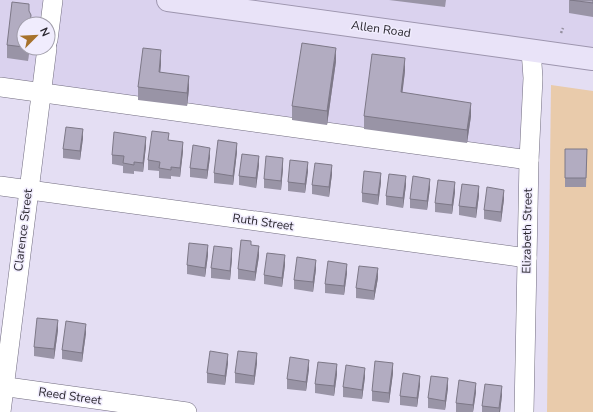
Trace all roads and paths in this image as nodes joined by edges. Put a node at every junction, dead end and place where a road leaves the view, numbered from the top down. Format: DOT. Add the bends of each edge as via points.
graph roads {
  1 [pos="54,0"];
  2 [pos="168,0"];
  3 [pos="52,16"];
  4 [pos="563,28"];
  5 [pos="561,33"];
  6 [pos="531,50"];
  7 [pos="46,56"];
  8 [pos="593,58"];
  9 [pos="0,87"];
  10 [pos="41,93"];
  11 [pos="529,160"];
  12 [pos="0,186"];
  13 [pos="28,189"];
  14 [pos="527,258"];
  15 [pos="2,387"];
  16 [pos="1,412"];
  17 [pos="187,412"];
  18 [pos="524,412"];
  1 -- 3 [label="street"];
  2 -- 6 [label="main road, Allen Road"];
  4 -- 5 [label="path"];
  6 -- 8 [label="main road, Allen Road"];
  6 -- 11 [label="street, Elizabeth Street" via="533,78"];
  7 -- 10 [label="street, Clarence Street"];
  9 -- 10 [label="street"];
  10 -- 11 [label="street"];
  10 -- 13 [label="street, Clarence Street"];
  11 -- 14 [label="street, Elizabeth Street"];
  12 -- 13 [label="street, Ruth Street"];
  13 -- 14 [label="street, Ruth Street"];
  13 -- 15 [label="street, Clarence Street"];
  14 -- 18 [label="street, Elizabeth Street"];
  15 -- 16 [label="street, Clarence Street"];
  15 -- 17 [label="street, Reed Street"];
}
